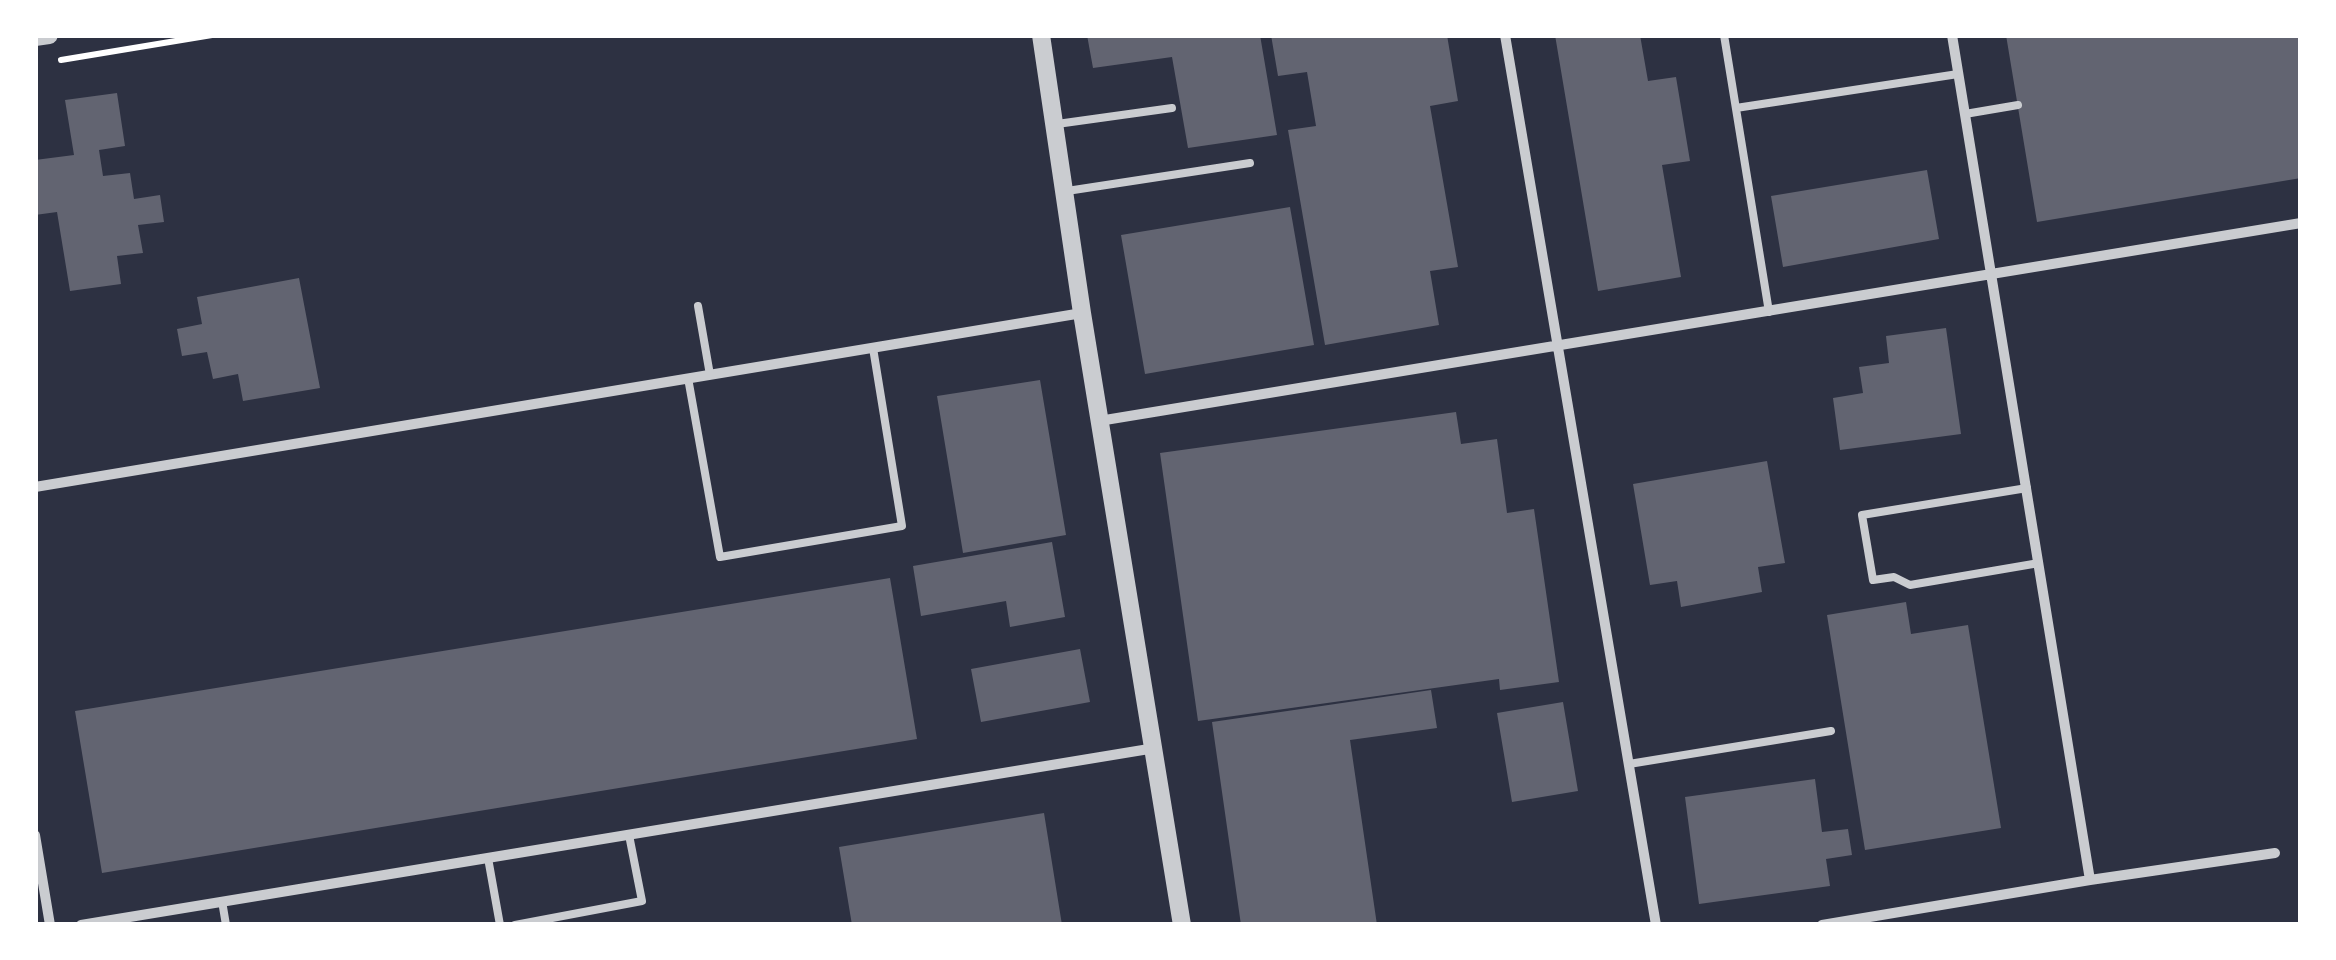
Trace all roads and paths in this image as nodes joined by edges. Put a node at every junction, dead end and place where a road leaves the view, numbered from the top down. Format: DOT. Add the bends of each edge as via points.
graph roads {
  1 [pos="49,35"];
  2 [pos="212,35"];
  3 [pos="1040,35"];
  4 [pos="1505,35"];
  5 [pos="1724,35"];
  6 [pos="1952,35"];
  7 [pos="35,38"];
  8 [pos="55,61"];
  9 [pos="1958,74"];
  10 [pos="2018,106"];
  11 [pos="1172,108"];
  12 [pos="1736,108"];
  13 [pos="1964,114"];
  14 [pos="1054,124"];
  15 [pos="1250,163"];
  16 [pos="1064,192"];
  17 [pos="2301,223"];
  18 [pos="1992,275"];
  19 [pos="698,306"];
  20 [pos="1769,312"];
  21 [pos="1082,313"];
  22 [pos="1556,346"];
  23 [pos="873,348"];
  24 [pos="710,374"];
  25 [pos="688,378"];
  26 [pos="1100,420"];
  27 [pos="35,488"];
  28 [pos="2027,488"];
  29 [pos="2039,563"];
  30 [pos="1831,731"];
  31 [pos="1155,748"];
  32 [pos="1628,764"];
  33 [pos="35,835"];
  34 [pos="630,835"];
  35 [pos="2275,853"];
  36 [pos="488,858"];
  37 [pos="2090,880"];
  38 [pos="222,901"];
  39 [pos="50,925"];
  40 [pos="81,925"];
  41 [pos="226,925"];
  42 [pos="500,925"];
  43 [pos="514,925"];
  44 [pos="1182,925"];
  45 [pos="1656,925"];
  46 [pos="1822,925"];
  1 -- 7 [label="street"];
  2 -- 8 [label="path"];
  3 -- 14 [label="street"];
  4 -- 22 [label="street"];
  5 -- 12 [label="lane"];
  6 -- 9 [label="street"];
  9 -- 12 [label="lane"];
  9 -- 13 [label="street"];
  10 -- 13 [label="lane"];
  11 -- 14 [label="lane"];
  12 -- 20 [label="lane"];
  13 -- 18 [label="street"];
  14 -- 16 [label="street"];
  15 -- 16 [label="lane"];
  16 -- 21 [label="street"];
  17 -- 18 [label="street"];
  18 -- 20 [label="street"];
  18 -- 28 [label="street"];
  19 -- 24 [label="lane"];
  20 -- 22 [label="street"];
  21 -- 23 [label="street"];
  21 -- 26 [label="street"];
  22 -- 26 [label="street"];
  22 -- 32 [label="street"];
  23 -- 24 [label="street"];
  23 -- 25 [label="lane" via="902,526 720,557"];
  24 -- 25 [label="street"];
  25 -- 27 [label="street"];
  26 -- 31 [label="street"];
  28 -- 29 [label="street"];
  28 -- 29 [label="lane" via="1862,515 1872,580 1894,576 1910,585"];
  29 -- 37 [label="street"];
  30 -- 32 [label="lane"];
  31 -- 34 [label="street"];
  31 -- 44 [label="street"];
  32 -- 45 [label="street"];
  33 -- 39 [label="street"];
  34 -- 36 [label="street"];
  34 -- 43 [label="lane" via="642,902"];
  35 -- 37 [label="street"];
  36 -- 38 [label="street"];
  36 -- 42 [label="lane"];
  37 -- 46 [label="street"];
  38 -- 40 [label="street"];
  38 -- 41 [label="lane"];
}
